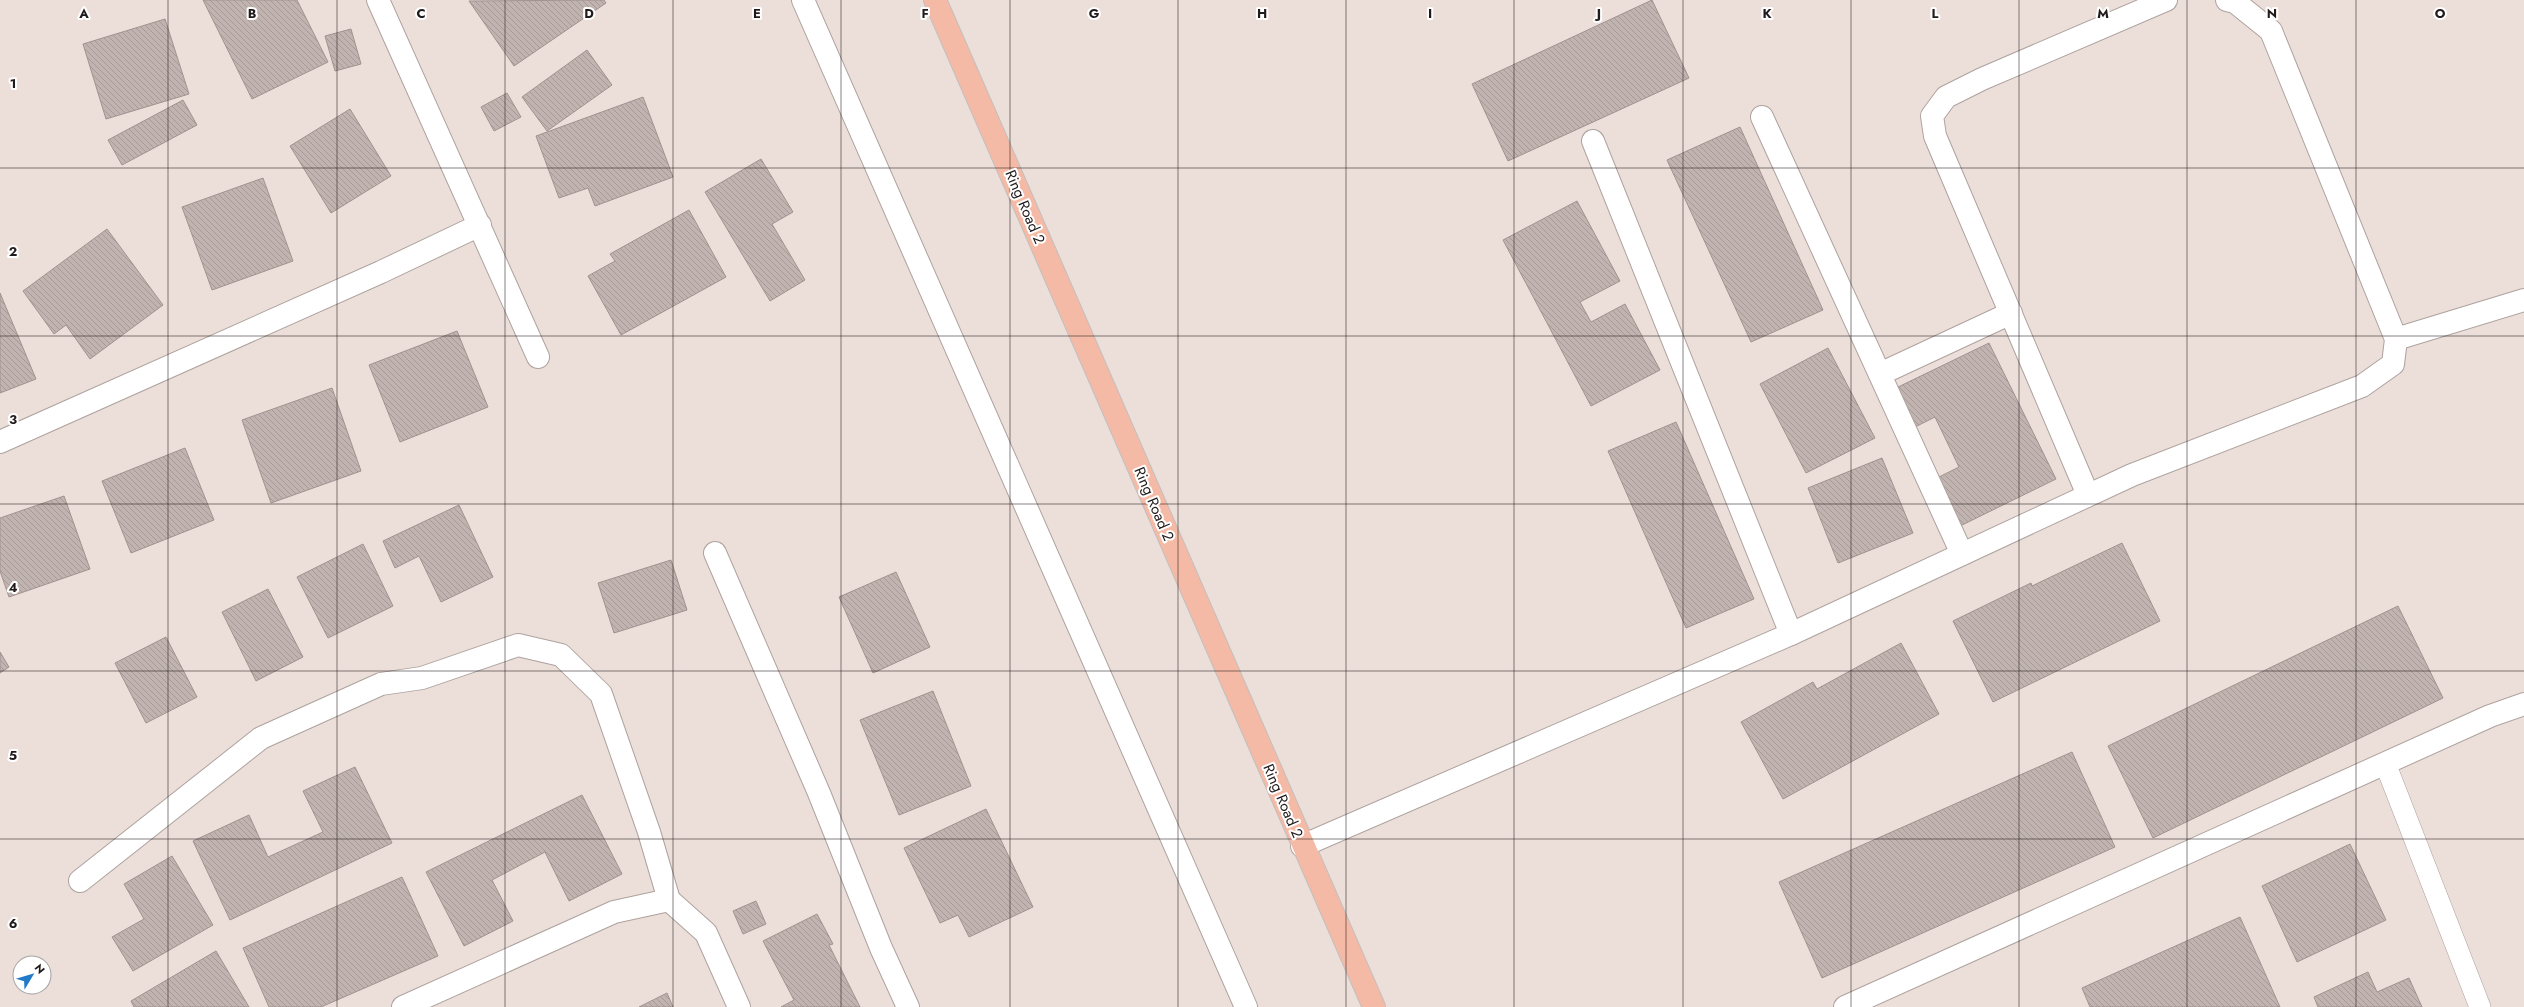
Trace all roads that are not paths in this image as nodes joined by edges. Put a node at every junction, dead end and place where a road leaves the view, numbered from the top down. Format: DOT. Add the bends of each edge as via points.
graph roads {
  1 [pos="378,0"];
  2 [pos="803,0"];
  3 [pos="935,0"];
  4 [pos="2166,0"];
  5 [pos="2227,0"];
  6 [pos="1762,118"];
  7 [pos="1593,141"];
  8 [pos="480,225"];
  9 [pos="2524,300"];
  10 [pos="2011,313"];
  11 [pos="2396,339"];
  12 [pos="538,357"];
  13 [pos="1880,374"];
  14 [pos="0,442"];
  15 [pos="2088,495"];
  16 [pos="715,553"];
  17 [pos="1962,554"];
  18 [pos="1791,634"];
  19 [pos="2524,704"];
  20 [pos="2385,763"];
  21 [pos="1302,846"];
  22 [pos="80,881"];
  23 [pos="669,900"];
  24 [pos="403,1007"];
  25 [pos="739,1007"];
  26 [pos="908,1007"];
  27 [pos="1246,1007"];
  28 [pos="1374,1007"];
  29 [pos="1845,1007"];
  30 [pos="2480,1007"];
  1 -- 8 [label="street"];
  2 -- 27 [label="street"];
  3 -- 21 [label="main road, Ring Road 2"];
  4 -- 10 [label="street" via="1982,79 1946,97 1932,116 1935,136"];
  5 -- 11 [label="street" via="2235,2 2271,31"];
  6 -- 13 [label="street"];
  7 -- 18 [label="street"];
  8 -- 12 [label="street"];
  8 -- 14 [label="street" via="381,272"];
  9 -- 11 [label="street"];
  10 -- 13 [label="street"];
  10 -- 15 [label="street"];
  11 -- 15 [label="street" via="2393,364 2362,386 2132,475"];
  13 -- 17 [label="street"];
  15 -- 17 [label="street"];
  16 -- 26 [label="street"];
  17 -- 18 [label="street"];
  18 -- 21 [label="street"];
  19 -- 20 [label="street" via="2490,716"];
  20 -- 29 [label="street"];
  20 -- 30 [label="lane"];
  21 -- 28 [label="main road, Ring Road 2"];
  22 -- 23 [label="street" via="261,738 380,684 422,678 518,645 561,655 601,694 649,832"];
  23 -- 24 [label="street" via="614,912"];
  23 -- 25 [label="street" via="706,933"];
}
